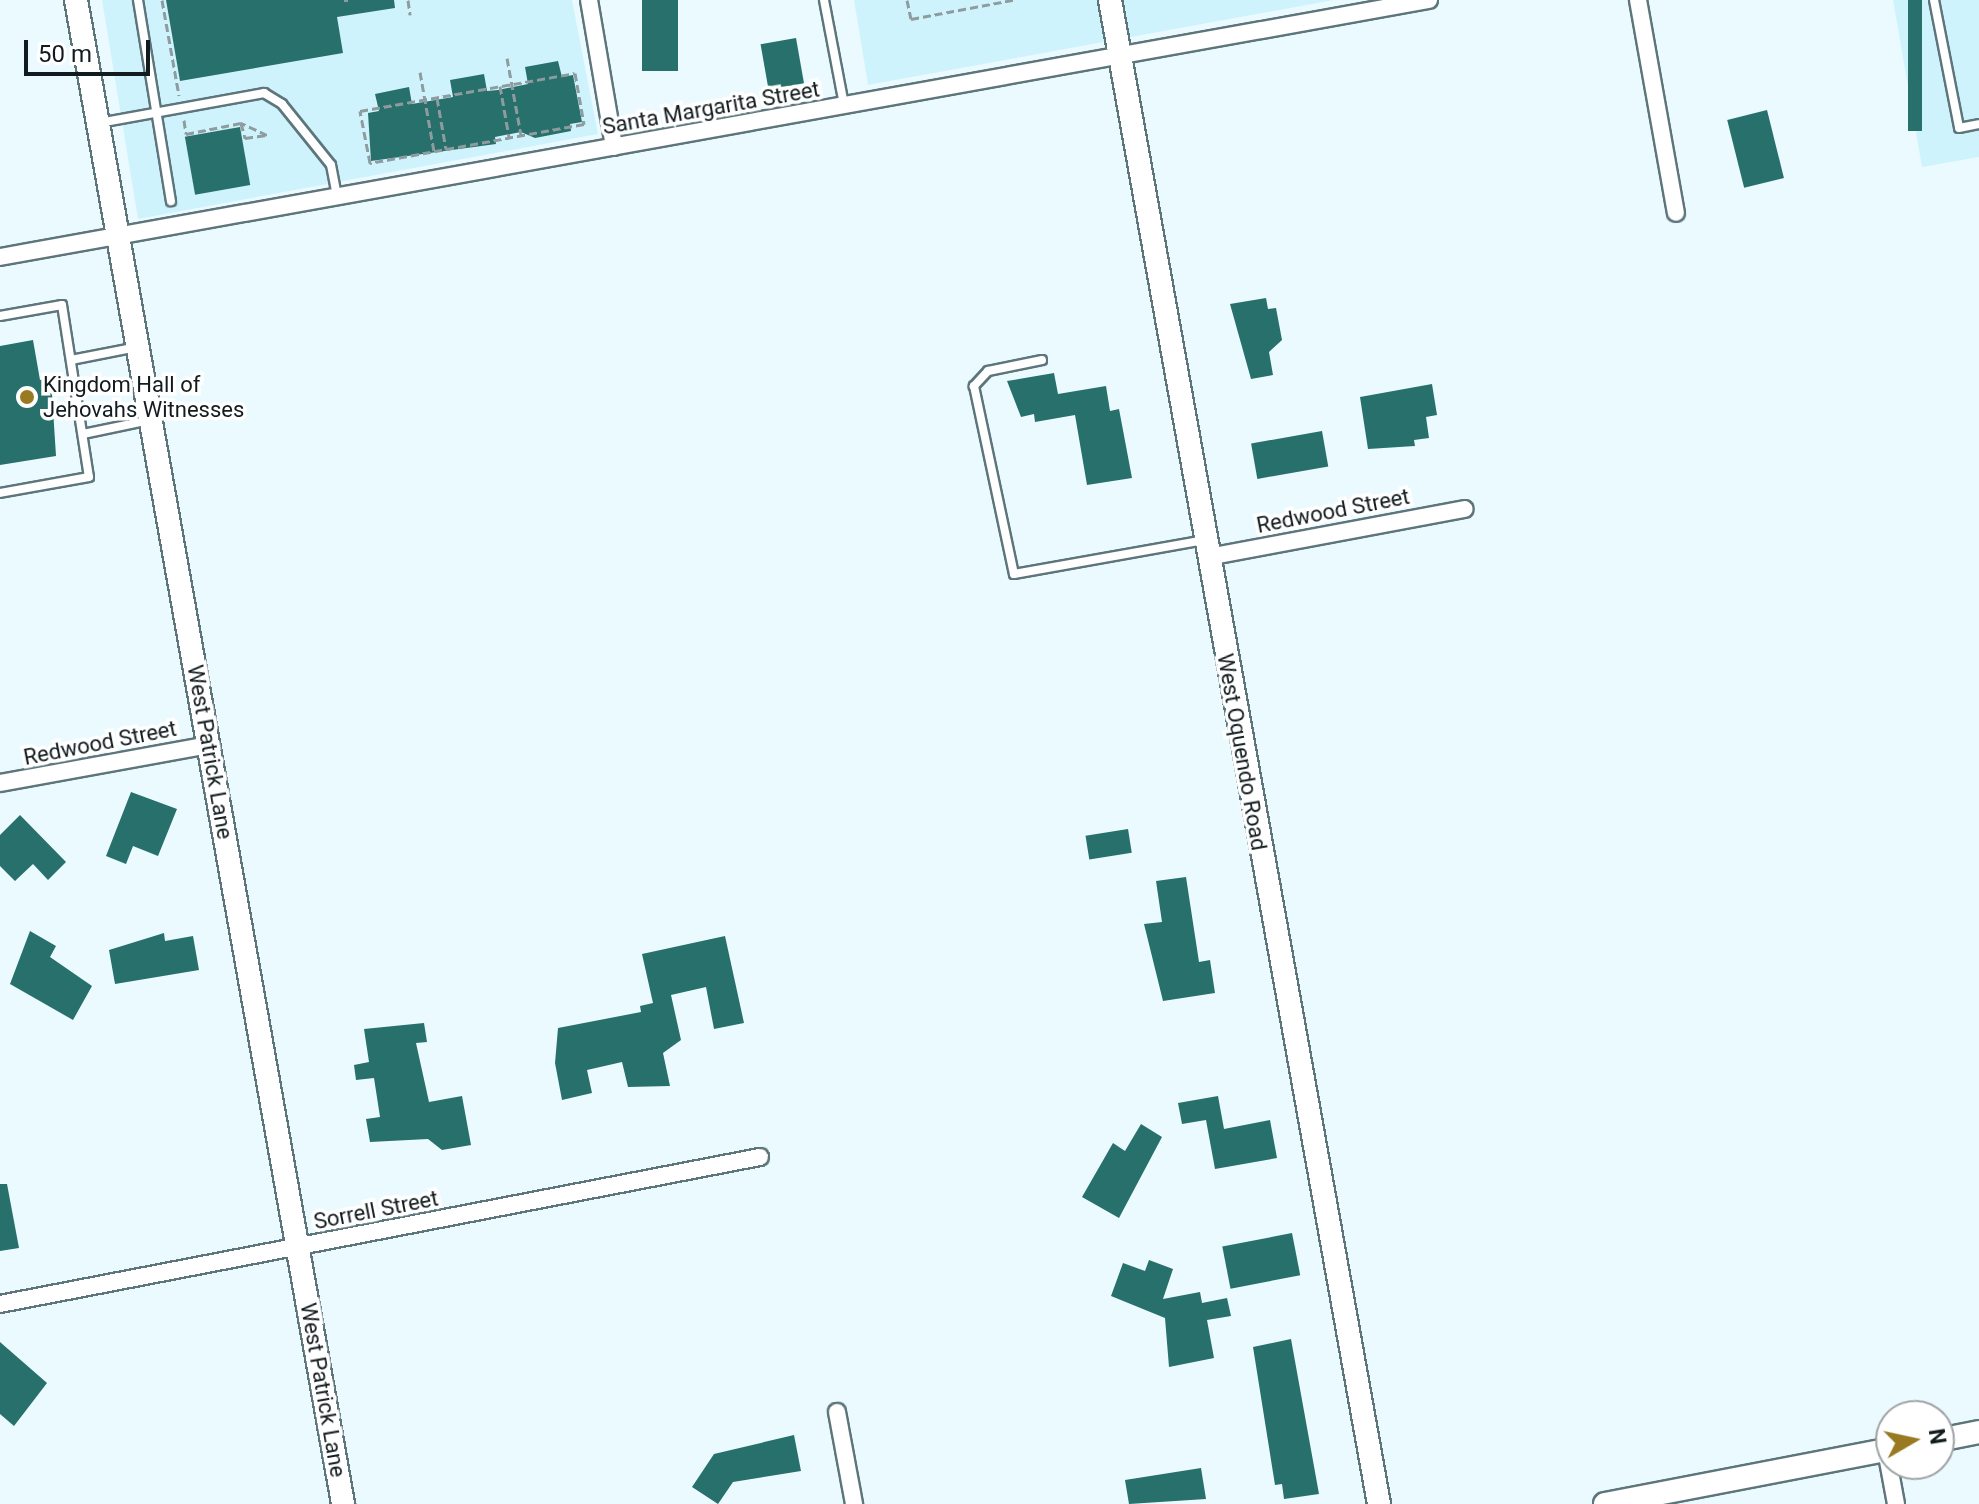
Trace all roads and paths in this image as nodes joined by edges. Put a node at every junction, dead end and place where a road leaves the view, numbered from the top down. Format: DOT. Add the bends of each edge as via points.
graph roads {
  1 [pos="76,0"];
  2 [pos="138,0"];
  3 [pos="162,0"];
  4 [pos="408,0"];
  5 [pos="589,0"];
  6 [pos="824,0"];
  7 [pos="907,0"];
  8 [pos="1013,0"];
  9 [pos="1110,0"];
  10 [pos="1429,0"];
  11 [pos="1638,0"];
  12 [pos="1934,0"];
  13 [pos="410,15"];
  14 [pos="1119,53"];
  15 [pos="507,58"];
  16 [pos="420,72"];
  17 [pos="511,84"];
  18 [pos="500,86"];
  19 [pos="437,98"];
  20 [pos="180,99"];
  21 [pos="424,100"];
  22 [pos="844,106"];
  23 [pos="156,112"];
  24 [pos="168,122"];
  25 [pos="98,123"];
  26 [pos="241,123"];
  27 [pos="1979,124"];
  28 [pos="521,135"];
  29 [pos="509,137"];
  30 [pos="614,147"];
  31 [pos="446,149"];
  32 [pos="434,151"];
  33 [pos="337,197"];
  34 [pos="171,201"];
  35 [pos="1676,213"];
  36 [pos="119,237"];
  37 [pos="0,257"];
  38 [pos="0,316"];
  39 [pos="138,347"];
  40 [pos="71,360"];
  41 [pos="1042,360"];
  42 [pos="151,420"];
  43 [pos="83,434"];
  44 [pos="0,493"];
  45 [pos="1465,509"];
  46 [pos="1206,548"];
  47 [pos="209,745"];
  48 [pos="0,783"];
  49 [pos="760,1157"];
  50 [pos="298,1247"];
  51 [pos="0,1304"];
  52 [pos="837,1412"];
  53 [pos="1979,1432"];
  54 [pos="1955,1437"];
  55 [pos="1875,1452"];
  56 [pos="1892,1480"];
  57 [pos="343,1504"];
  58 [pos="854,1504"];
  59 [pos="1379,1504"];
  60 [pos="1605,1504"];
  61 [pos="1896,1504"];
  1 -- 25 [label="street, West Patrick Lane"];
  2 -- 23 [label="lane"];
  3 -- 20 [label="path"];
  4 -- 13 [label="path"];
  5 -- 30 [label="street"];
  6 -- 22 [label="lane"];
  7 -- 8 [label="path" via="911,19"];
  9 -- 14 [label="street, West Oquendo Road"];
  10 -- 14 [label="street, Santa Margarita Street"];
  11 -- 35 [label="street"];
  12 -- 27 [label="lane" via="1959,128"];
  14 -- 22 [label="street, Santa Margarita Street"];
  14 -- 46 [label="street, West Oquendo Road"];
  15 -- 17 [label="path"];
  16 -- 21 [label="path"];
  17 -- 18 [label="path"];
  17 -- 28 [label="path"];
  17 -- 28 [label="path" via="575,73 584,124"];
  18 -- 19 [label="path"];
  18 -- 29 [label="path"];
  19 -- 21 [label="path"];
  19 -- 31 [label="path"];
  21 -- 32 [label="path"];
  21 -- 32 [label="path" via="360,111 370,163"];
  22 -- 30 [label="street, Santa Margarita Street"];
  23 -- 25 [label="lane"];
  23 -- 33 [label="lane" via="264,93 282,104 331,165"];
  23 -- 34 [label="lane"];
  24 -- 26 [label="path" via="184,120 186,134"];
  25 -- 36 [label="street, West Patrick Lane"];
  26 -- 26 [label="path" via="245,138 267,135 251,121"];
  28 -- 29 [label="path"];
  29 -- 31 [label="path"];
  30 -- 33 [label="street, Santa Margarita Street"];
  31 -- 32 [label="path"];
  33 -- 36 [label="street, Santa Margarita Street"];
  36 -- 37 [label="street, Santa Margarita Street"];
  36 -- 39 [label="street, West Patrick Lane"];
  38 -- 40 [label="lane" via="62,305"];
  39 -- 40 [label="lane"];
  39 -- 42 [label="street, West Patrick Lane"];
  40 -- 43 [label="lane"];
  41 -- 46 [label="lane" via="988,371 974,386 1014,574"];
  42 -- 43 [label="lane"];
  42 -- 47 [label="street, West Patrick Lane"];
  43 -- 44 [label="lane" via="89,477"];
  45 -- 46 [label="street, Redwood Street"];
  46 -- 59 [label="street, West Oquendo Road"];
  47 -- 48 [label="street, Redwood Street"];
  47 -- 50 [label="street, West Patrick Lane"];
  49 -- 50 [label="street, Sorrell Street"];
  50 -- 51 [label="street, Sorrell Street"];
  50 -- 57 [label="street, West Patrick Lane"];
  52 -- 58 [label="street"];
  53 -- 54 [label="street"];
  55 -- 60 [label="street"];
  56 -- 61 [label="street"];
}
